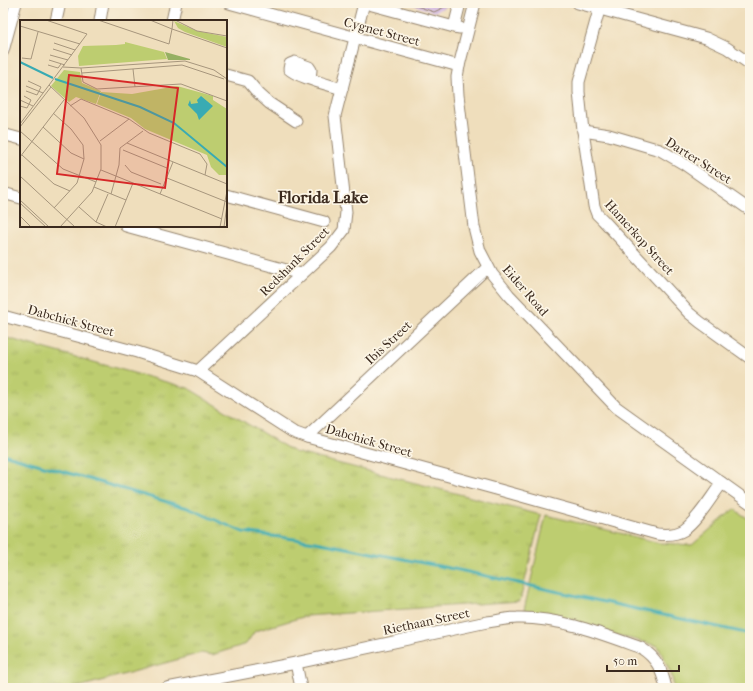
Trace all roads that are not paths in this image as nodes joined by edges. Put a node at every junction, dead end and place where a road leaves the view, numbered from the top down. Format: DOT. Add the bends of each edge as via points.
graph roads {
  1 [pos="16,3"];
  2 [pos="60,3"];
  3 [pos="103,3"];
  4 [pos="176,3"];
  5 [pos="229,3"];
  6 [pos="364,3"];
  7 [pos="460,3"];
  8 [pos="475,3"];
  9 [pos="578,3"];
  10 [pos="600,6"];
  11 [pos="56,20"];
  12 [pos="100,20"];
  13 [pos="172,20"];
  14 [pos="454,27"];
  15 [pos="468,30"];
  16 [pos="355,38"];
  17 [pos="3,51"];
  18 [pos="750,64"];
  19 [pos="459,66"];
  20 [pos="227,75"];
  21 [pos="310,78"];
  22 [pos="342,89"];
  23 [pos="296,121"];
  24 [pos="583,131"];
  25 [pos="6,135"];
  26 [pos="20,139"];
  27 [pos="3,193"];
  28 [pos="227,195"];
  29 [pos="20,198"];
  30 [pos="750,210"];
  31 [pos="324,222"];
  32 [pos="130,227"];
  33 [pos="488,267"];
  34 [pos="301,274"];
  35 [pos="3,316"];
  36 [pos="750,358"];
  37 [pos="198,371"];
  38 [pos="307,437"];
  39 [pos="722,483"];
  40 [pos="750,503"];
  41 [pos="296,663"];
  42 [pos="167,688"];
  43 [pos="301,688"];
  44 [pos="666,688"];
  1 -- 17 [label="street"];
  2 -- 11 [label="street"];
  3 -- 12 [label="street"];
  4 -- 13 [label="street"];
  5 -- 16 [label="street, Cygnet Street"];
  6 -- 14 [label="street"];
  6 -- 16 [label="street, Redshank Street"];
  7 -- 14 [label="street"];
  8 -- 15 [label="street, Eider Road"];
  9 -- 10 [label="street"];
  10 -- 18 [label="street" via="706,38 727,48"];
  10 -- 24 [label="street, Hamerkop Street" via="580,82"];
  14 -- 15 [label="street"];
  15 -- 19 [label="street, Eider Road"];
  16 -- 19 [label="street, Cygnet Street"];
  16 -- 22 [label="street, Redshank Street"];
  19 -- 33 [label="street, Eider Road" via="458,95 470,198 477,241"];
  20 -- 23 [label="street" via="249,81 268,103"];
  21 -- 22 [label="street"];
  22 -- 34 [label="street, Redshank Street" via="335,123 346,222 344,230 331,247"];
  24 -- 30 [label="street, Darter Street" via="609,135 660,150"];
  24 -- 36 [label="street, Hamerkop Street" via="597,214 689,313"];
  25 -- 26 [label="street"];
  27 -- 29 [label="street"];
  28 -- 31 [label="street"];
  32 -- 34 [label="street"];
  33 -- 38 [label="street, Ibis Street"];
  33 -- 39 [label="street, Eider Road" via="509,295 616,407"];
  34 -- 37 [label="street, Redshank Street"];
  35 -- 37 [label="street, Dabchick Street"];
  37 -- 38 [label="street, Dabchick Street" via="286,428"];
  38 -- 39 [label="street, Dabchick Street" via="666,535 684,530"];
  39 -- 40 [label="street, Eider Road"];
  41 -- 42 [label="street, Riethaan Street"];
  41 -- 43 [label="street"];
  41 -- 44 [label="street, Riethaan Street" via="487,622 516,618 550,620 641,648 651,655 658,665"];
}
